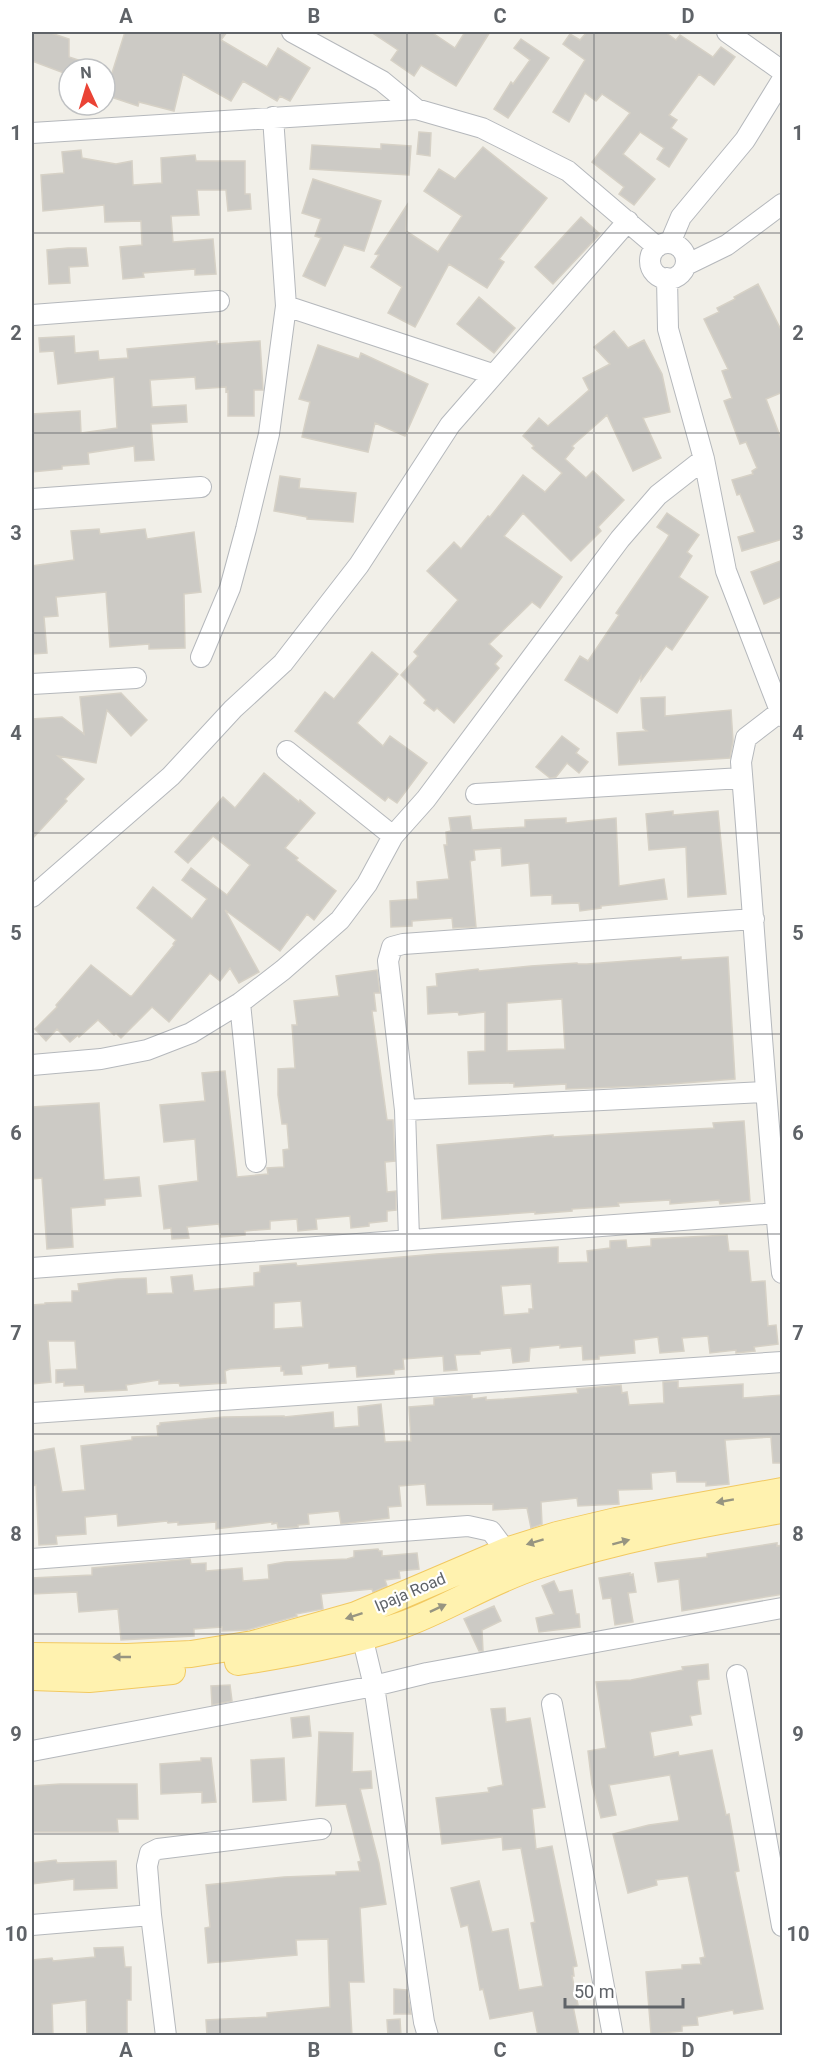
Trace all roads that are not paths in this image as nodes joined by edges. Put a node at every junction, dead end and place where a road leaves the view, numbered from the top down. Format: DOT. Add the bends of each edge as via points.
graph roads {
  1 [pos="292,32"];
  2 [pos="727,32"];
  3 [pos="783,71"];
  4 [pos="783,80"];
  5 [pos="416,110"];
  6 [pos="273,117"];
  7 [pos="32,133"];
  8 [pos="783,204"];
  9 [pos="628,221"];
  10 [pos="664,245"];
  11 [pos="686,265"];
  12 [pos="667,278"];
  13 [pos="219,301"];
  14 [pos="286,306"];
  15 [pos="32,315"];
  16 [pos="492,375"];
  17 [pos="704,459"];
  18 [pos="201,487"];
  19 [pos="32,499"];
  20 [pos="201,657"];
  21 [pos="136,678"];
  22 [pos="32,684"];
  23 [pos="782,713"];
  24 [pos="287,751"];
  25 [pos="742,778"];
  26 [pos="476,794"];
  27 [pos="393,837"];
  28 [pos="32,897"];
  29 [pos="754,919"];
  30 [pos="240,1003"];
  31 [pos="32,1065"];
  32 [pos="765,1092"];
  33 [pos="405,1110"];
  34 [pos="256,1162"];
  35 [pos="777,1213"];
  36 [pos="409,1239"];
  37 [pos="32,1268"];
  38 [pos="783,1273"];
  39 [pos="783,1362"];
  40 [pos="32,1413"];
  41 [pos="783,1491"];
  42 [pos="783,1510"];
  43 [pos="506,1551"];
  44 [pos="32,1558"];
  45 [pos="783,1608"];
  46 [pos="362,1636"];
  47 [pos="32,1656"];
  48 [pos="737,1675"];
  49 [pos="32,1677"];
  50 [pos="375,1686"];
  51 [pos="552,1704"];
  52 [pos="32,1751"];
  53 [pos="321,1829"];
  54 [pos="151,1915"];
  55 [pos="32,1925"];
  56 [pos="783,1926"];
  57 [pos="425,2031"];
  58 [pos="166,2036"];
  59 [pos="613,2036"];
  1 -- 5 [label="street" via="382,81"];
  2 -- 3 [label="street"];
  4 -- 10 [label="street" via="745,140 681,217"];
  5 -- 6 [label="street"];
  5 -- 9 [label="street" via="482,128 559,166"];
  6 -- 7 [label="street"];
  6 -- 14 [label="street"];
  8 -- 11 [label="street" via="727,245"];
  9 -- 10 [label="street"];
  9 -- 16 [label="street"];
  10 -- 11 [label="street" via="681,248"];
  10 -- 12 [label="street" via="651,257 652,269"];
  11 -- 12 [label="street" via="679,275"];
  12 -- 17 [label="street" via="668,329"];
  13 -- 15 [label="street"];
  14 -- 16 [label="street"];
  14 -- 20 [label="street" via="269,434 249,519 230,588"];
  16 -- 28 [label="street" via="450,425 359,565 283,663 233,709 171,776"];
  17 -- 23 [label="street" via="726,571"];
  17 -- 27 [label="street" via="658,495 620,539 426,799"];
  18 -- 19 [label="street"];
  21 -- 22 [label="street"];
  23 -- 25 [label="street" via="747,738"];
  24 -- 27 [label="street"];
  25 -- 26 [label="street"];
  25 -- 29 [label="street"];
  27 -- 30 [label="street" via="367,884 340,920"];
  29 -- 32 [label="street"];
  29 -- 33 [label="street" via="393,947 388,961"];
  30 -- 31 [label="street" via="191,1033 147,1050"];
  30 -- 34 [label="street"];
  32 -- 33 [label="street"];
  32 -- 35 [label="street"];
  33 -- 36 [label="street"];
  35 -- 36 [label="street"];
  35 -- 38 [label="street"];
  36 -- 37 [label="street"];
  39 -- 40 [label="street"];
  41 -- 43 [label="main road, Ipaja Road, one-way" via="616,1521"];
  46 -- 42 [label="main road, Ipaja Road, one-way" via="402,1625 539,1564 660,1532"];
  43 -- 44 [label="street" via="491,1531 468,1526"];
  43 -- 47 [label="main road, Ipaja Road, one-way" via="356,1616 253,1644 181,1655"];
  45 -- 50 [label="street" via="427,1673"];
  46 -- 49 [label="main road, Ipaja Road" via="286,1655 165,1672 90,1679"];
  46 -- 50 [label="street"];
  48 -- 56 [label="street"];
  50 -- 52 [label="street"];
  50 -- 57 [label="street"];
  51 -- 59 [label="street"];
  53 -- 54 [label="street" via="158,1849 150,1854 147,1866"];
  54 -- 55 [label="street"];
  54 -- 58 [label="street"];
}
